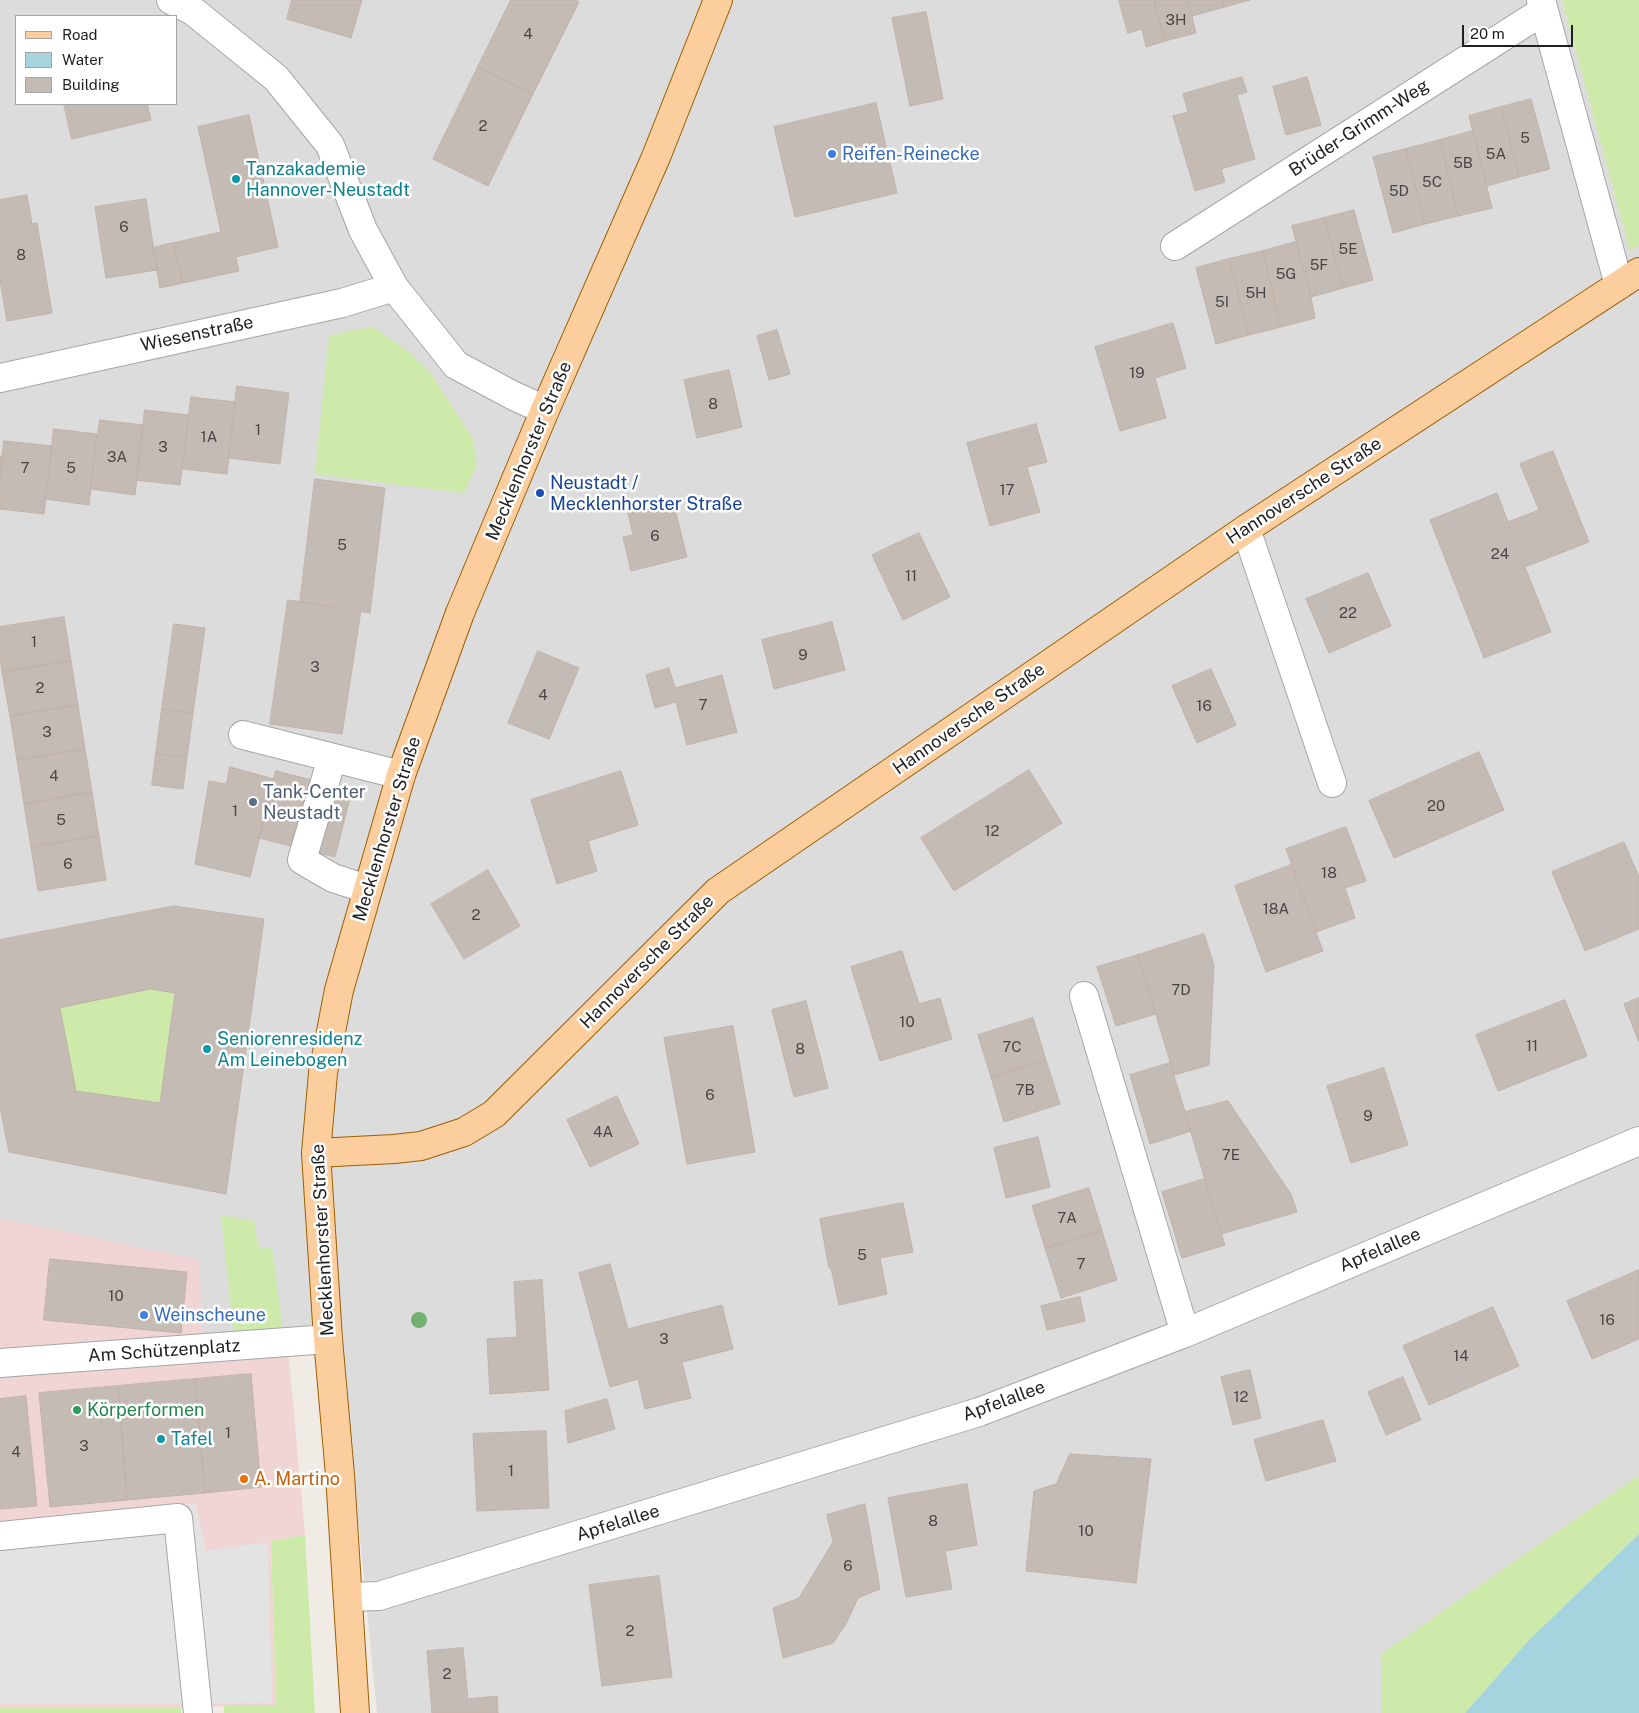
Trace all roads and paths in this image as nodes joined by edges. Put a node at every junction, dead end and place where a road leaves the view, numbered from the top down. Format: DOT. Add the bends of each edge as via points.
graph roads {
  1 [pos="171,0"];
  2 [pos="718,0"];
  3 [pos="1542,5"];
  4 [pos="1175,246"];
  5 [pos="1629,279"];
  6 [pos="394,287"];
  7 [pos="0,378"];
  8 [pos="545,410"];
  9 [pos="1246,528"];
  10 [pos="242,735"];
  11 [pos="332,758"];
  12 [pos="401,775"];
  13 [pos="1332,783"];
  14 [pos="367,890"];
  15 [pos="1084,996"];
  16 [pos="1639,1141"];
  17 [pos="316,1153"];
  18 [pos="1185,1333"];
  19 [pos="328,1339"];
  20 [pos="0,1363"];
  21 [pos="0,1536"];
  22 [pos="348,1597"];
  23 [pos="198,1713"];
  24 [pos="355,1713"];
  1 -- 6 [label="street" via="194,11 276,78 330,145 363,230"];
  2 -- 8 [label="main road, Mecklenhorster Straße" via="656,156"];
  3 -- 4 [label="street, Brüder-Grimm-Weg"];
  3 -- 5 [label="street, Brüder-Grimm-Weg"];
  5 -- 9 [label="main road, Hannoversche Straße"];
  6 -- 7 [label="street, Wiesenstraße" via="342,303"];
  6 -- 8 [label="street" via="456,365"];
  8 -- 12 [label="main road, Mecklenhorster Straße" via="460,613"];
  9 -- 13 [label="street"];
  9 -- 17 [label="main road, Hannoversche Straße" via="718,891 494,1114 464,1132 421,1146"];
  10 -- 11 [label="street"];
  11 -- 12 [label="street"];
  11 -- 14 [label="street" via="302,860 333,878"];
  12 -- 14 [label="main road, Mecklenhorster Straße"];
  14 -- 17 [label="main road, Mecklenhorster Straße" via="338,990 323,1073"];
  15 -- 18 [label="street"];
  16 -- 18 [label="street, Apfelallee"];
  17 -- 19 [label="main road, Mecklenhorster Straße"];
  18 -- 22 [label="street, Apfelallee" via="969,1415 379,1596"];
  19 -- 20 [label="street, Am Schützenplatz"];
  19 -- 22 [label="main road, Mecklenhorster Straße"];
  21 -- 23 [label="street" via="178,1518"];
  22 -- 24 [label="main road, Mecklenhorster Straße"];
}
